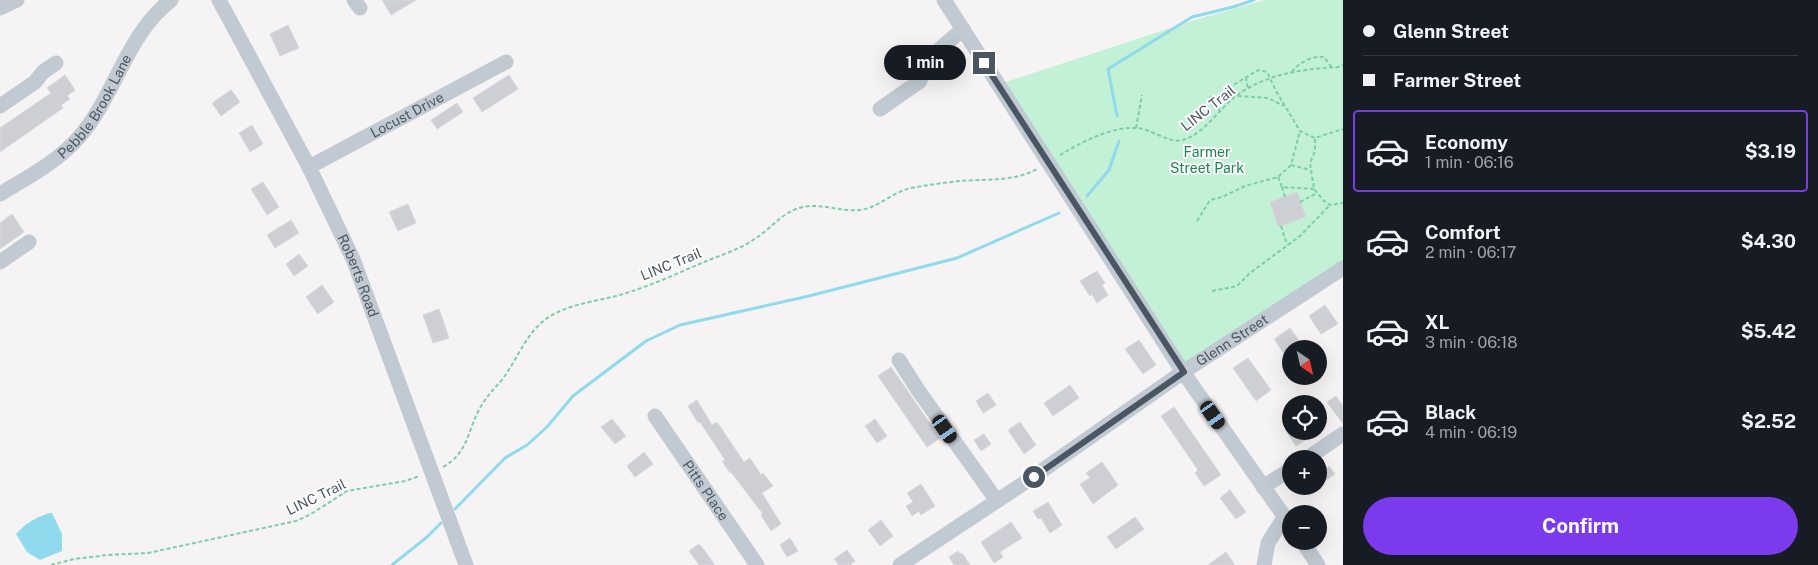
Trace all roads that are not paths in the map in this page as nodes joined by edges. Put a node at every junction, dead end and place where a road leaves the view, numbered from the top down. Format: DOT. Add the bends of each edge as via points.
graph roads {
  1 [pos="17,0"];
  2 [pos="170,0"];
  3 [pos="219,0"];
  4 [pos="944,0"];
  5 [pos="0,8"];
  6 [pos="963,29"];
  7 [pos="506,62"];
  8 [pos="56,63"];
  9 [pos="0,106"];
  10 [pos="880,109"];
  11 [pos="309,167"];
  12 [pos="0,194"];
  13 [pos="29,242"];
  14 [pos="0,262"];
  15 [pos="1343,268"];
  16 [pos="899,360"];
  17 [pos="1184,372"];
  18 [pos="655,416"];
  19 [pos="1343,434"];
  20 [pos="1319,450"];
  21 [pos="1282,475"];
  22 [pos="1263,488"];
  23 [pos="997,501"];
  24 [pos="1282,513"];
  25 [pos="1282,528"];
  26 [pos="1308,550"];
  27 [pos="466,565"];
  28 [pos="757,565"];
  29 [pos="900,565"];
  30 [pos="1264,565"];
  31 [pos="1318,565"];
  1 -- 5 [label="street"];
  2 -- 12 [label="street, Pebble Brook Lane" via="151,17 133,44 100,107 81,135 62,154"];
  3 -- 11 [label="street, Roberts Road"];
  4 -- 6 [label="street"];
  6 -- 10 [label="street" via="933,55 920,81"];
  6 -- 17 [label="street"];
  7 -- 11 [label="street, Locust Drive"];
  8 -- 9 [label="street"];
  11 -- 27 [label="street, Roberts Road" via="353,259"];
  13 -- 14 [label="street"];
  15 -- 17 [label="street, Glenn Street"];
  16 -- 23 [label="street"];
  17 -- 22 [label="street"];
  17 -- 23 [label="street, Glenn Street"];
  18 -- 28 [label="street, Pitts Place"];
  19 -- 20 [label="street"];
  21 -- 22 [label="street"];
  22 -- 24 [label="street"];
  23 -- 29 [label="street, Glenn Street"];
  25 -- 30 [label="street" via="1268,543"];
  26 -- 31 [label="street"];
}
